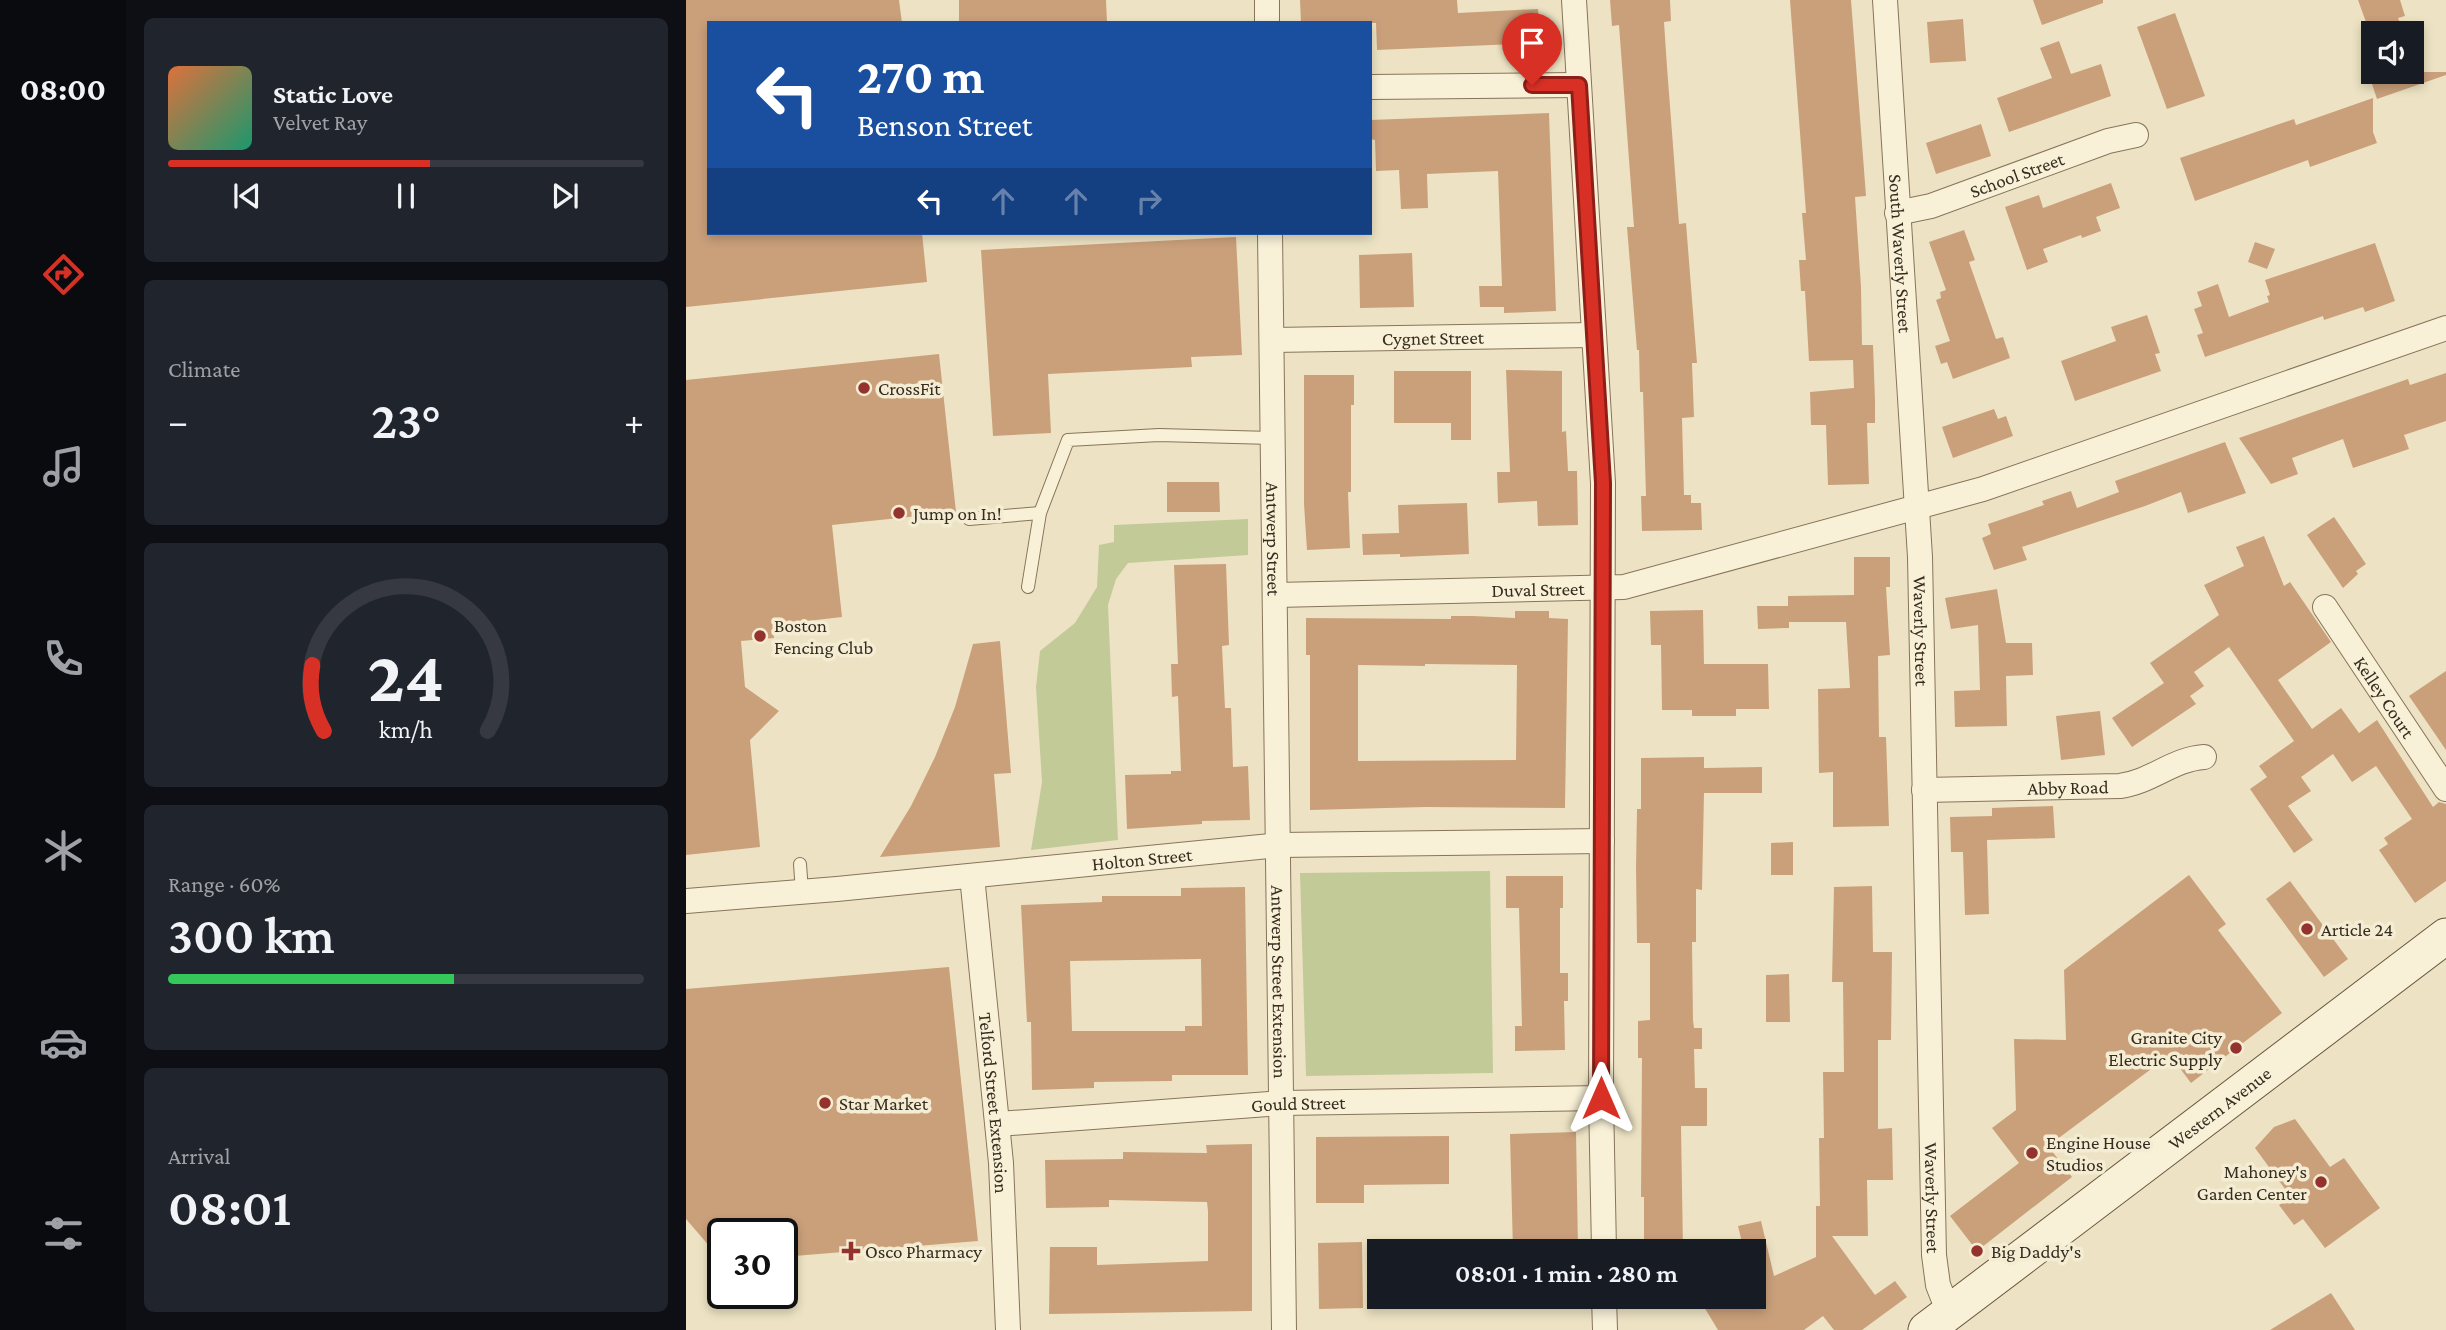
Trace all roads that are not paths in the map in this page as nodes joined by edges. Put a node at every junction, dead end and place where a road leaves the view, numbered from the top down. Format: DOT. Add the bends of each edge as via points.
graph roads {
  1 [pos="1266,0"];
  2 [pos="1574,0"];
  3 [pos="1885,0"];
  4 [pos="1267,21"];
  5 [pos="1579,85"];
  6 [pos="1372,87"];
  7 [pos="2136,135"];
  8 [pos="1897,213"];
  9 [pos="1270,235"];
  10 [pos="2446,328"];
  11 [pos="1594,335"];
  12 [pos="1272,340"];
  13 [pos="1273,438"];
  14 [pos="1916,507"];
  15 [pos="1040,513"];
  16 [pos="969,519"];
  17 [pos="1028,587"];
  18 [pos="1603,589"];
  19 [pos="1276,595"];
  20 [pos="2325,607"];
  21 [pos="2204,757"];
  22 [pos="2446,789"];
  23 [pos="1924,790"];
  24 [pos="1602,841"];
  25 [pos="1279,845"];
  26 [pos="800,864"];
  27 [pos="972,876"];
  28 [pos="802,892"];
  29 [pos="686,901"];
  30 [pos="2446,936"];
  31 [pos="1601,1098"];
  32 [pos="1282,1103"];
  33 [pos="998,1124"];
  34 [pos="1604,1239"];
  35 [pos="1604,1309"];
  36 [pos="1938,1322"];
  37 [pos="1009,1330"];
  38 [pos="1284,1330"];
  39 [pos="1605,1330"];
  1 -- 4 [label="street"];
  2 -- 5 [label="street"];
  3 -- 8 [label="street, South Waverly Street"];
  5 -- 6 [label="street"];
  5 -- 11 [label="street"];
  7 -- 8 [label="street, School Street" via="1931,206"];
  8 -- 14 [label="street, South Waverly Street"];
  9 -- 12 [label="street, Antwerp Street"];
  10 -- 14 [label="street" via="1983,489"];
  11 -- 12 [label="street, Cygnet Street"];
  11 -- 18 [label="street" via="1603,483"];
  12 -- 13 [label="street, Antwerp Street"];
  13 -- 15 [label="lane" via="1159,435 1068,439"];
  13 -- 19 [label="street, Antwerp Street"];
  14 -- 18 [label="street, Duval Street"];
  14 -- 23 [label="street, Waverly Street"];
  15 -- 16 [label="lane"];
  15 -- 17 [label="lane"];
  18 -- 19 [label="street, Duval Street"];
  18 -- 24 [label="street"];
  19 -- 25 [label="street, Antwerp Street"];
  20 -- 22 [label="street, Kelley Court"];
  21 -- 23 [label="street, Abby Road" via="2120,786"];
  23 -- 36 [label="street, Waverly Street"];
  24 -- 25 [label="street, Holton Street"];
  24 -- 31 [label="street"];
  25 -- 27 [label="street, Holton Street"];
  25 -- 32 [label="street, Antwerp Street Extension"];
  26 -- 28 [label="lane"];
  27 -- 28 [label="street, Holton Street"];
  27 -- 33 [label="street, Telford Street Extension"];
  28 -- 29 [label="street, Holton Street"];
  30 -- 36 [label="main road, Western Avenue"];
  31 -- 32 [label="street, Gould Street"];
  31 -- 34 [label="street"];
  32 -- 33 [label="street, Gould Street"];
  32 -- 38 [label="street, Antwerp Street Extension"];
  33 -- 37 [label="street, Telford Street Extension"];
  35 -- 39 [label="street"];
}
